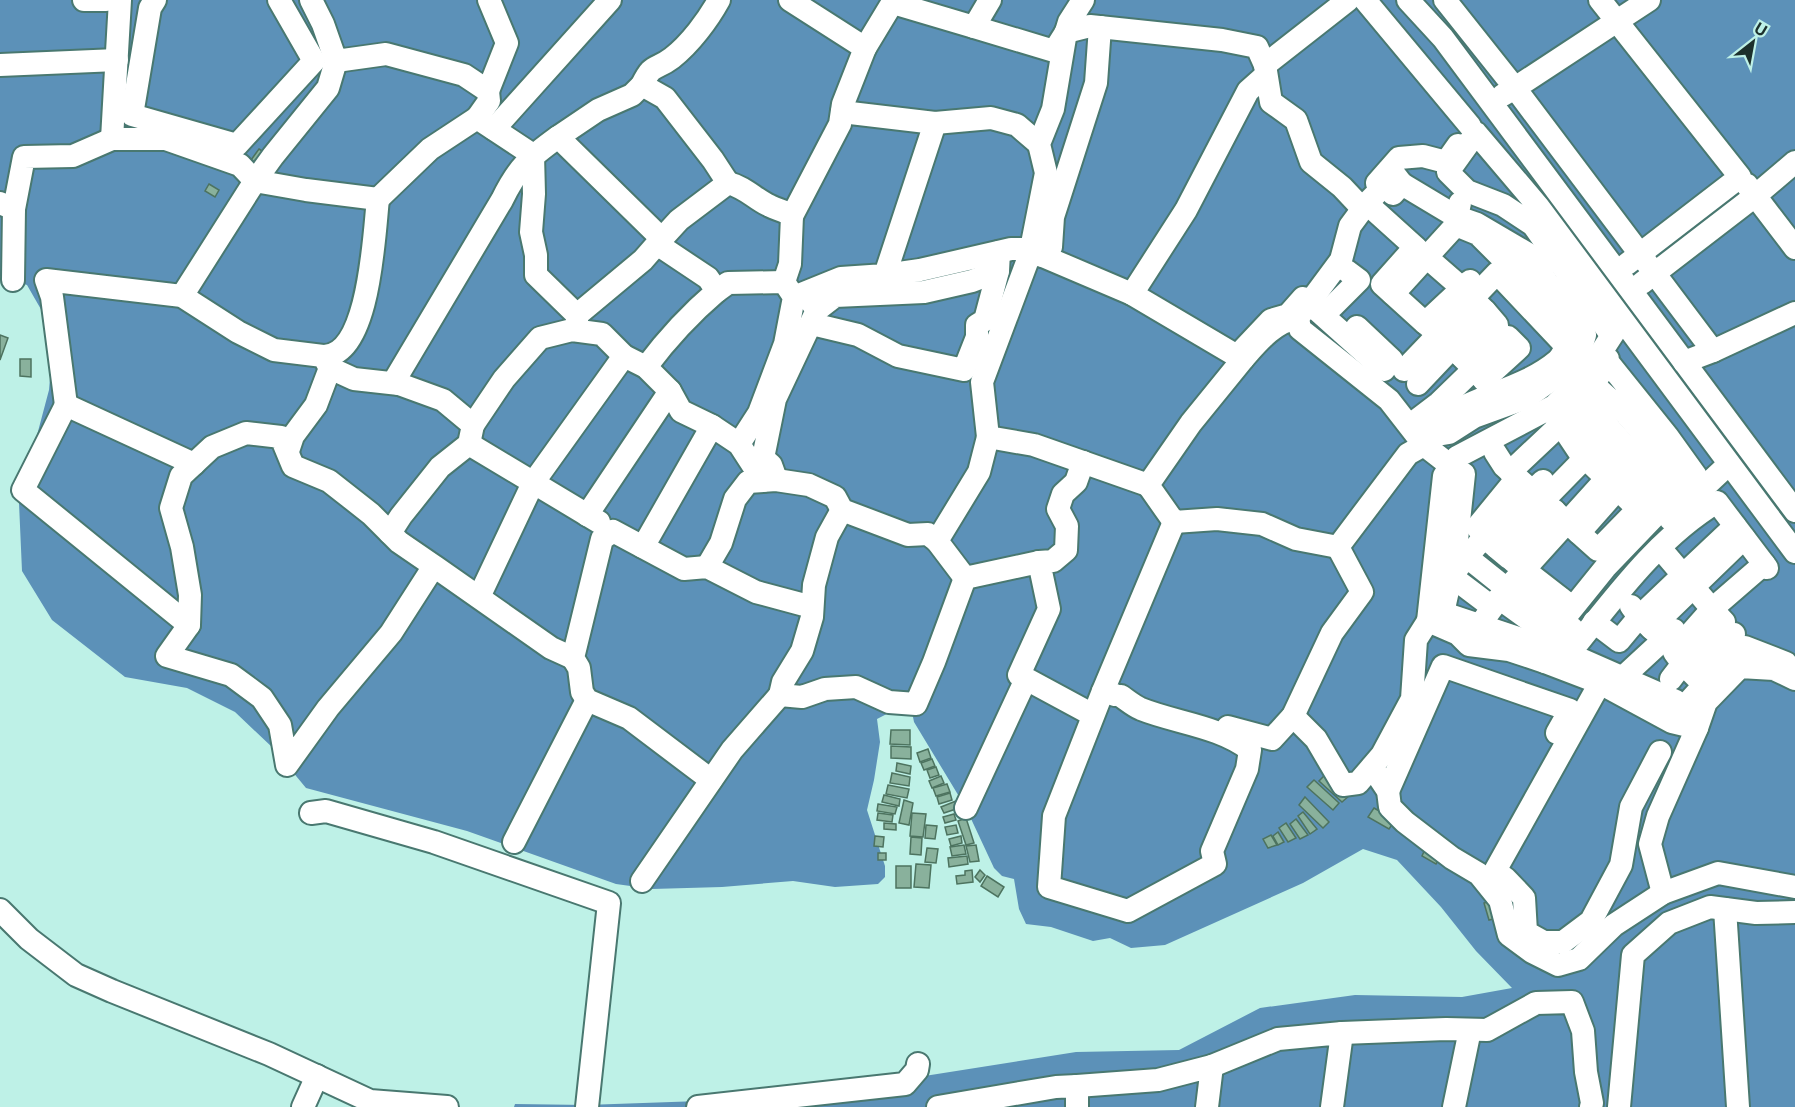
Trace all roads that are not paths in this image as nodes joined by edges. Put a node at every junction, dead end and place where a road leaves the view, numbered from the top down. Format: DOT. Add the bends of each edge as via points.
graph roads {
  1 [pos="84,0"];
  2 [pos="106,0"];
  3 [pos="121,0"];
  4 [pos="279,0"];
  5 [pos="311,0"];
  6 [pos="489,0"];
  7 [pos="610,0"];
  8 [pos="719,0"];
  9 [pos="789,0"];
  10 [pos="990,0"];
  11 [pos="1083,0"];
  12 [pos="1348,0"];
  13 [pos="1365,0"];
  14 [pos="1408,0"];
  15 [pos="1444,0"];
  16 [pos="1600,0"];
  17 [pos="1649,0"];
  18 [pos="894,1"];
  19 [pos="152,4"];
  20 [pos="1617,21"];
  21 [pos="974,27"];
  22 [pos="1100,27"];
  23 [pos="1066,32"];
  24 [pos="864,48"];
  25 [pos="117,60"];
  26 [pos="336,61"];
  27 [pos="0,65"];
  28 [pos="1266,70"];
  29 [pos="642,85"];
  30 [pos="1515,88"];
  31 [pos="488,91"];
  32 [pos="1491,102"];
  33 [pos="842,112"];
  34 [pos="486,123"];
  35 [pos="934,123"];
  36 [pos="1473,129"];
  37 [pos="558,137"];
  38 [pos="112,139"];
  39 [pos="1039,144"];
  40 [pos="533,155"];
  41 [pos="1795,162"];
  42 [pos="1448,172"];
  43 [pos="1740,177"];
  44 [pos="1398,179"];
  45 [pos="255,182"];
  46 [pos="728,183"];
  47 [pos="1467,191"];
  48 [pos="1755,196"];
  49 [pos="378,199"];
  50 [pos="7,206"];
  51 [pos="1366,207"];
  52 [pos="792,216"];
  53 [pos="1457,221"];
  54 [pos="659,242"];
  55 [pos="1795,248"];
  56 [pos="1421,252"];
  57 [pos="1037,255"];
  58 [pos="1498,255"];
  59 [pos="1640,255"];
  60 [pos="998,262"];
  61 [pos="1616,271"];
  62 [pos="1654,273"];
  63 [pos="885,275"];
  64 [pos="13,280"];
  65 [pos="717,291"];
  66 [pos="1632,292"];
  67 [pos="1132,294"];
  68 [pos="182,296"];
  69 [pos="802,302"];
  70 [pos="1319,309"];
  71 [pos="1795,313"];
  72 [pos="577,323"];
  73 [pos="1501,324"];
  74 [pos="1621,328"];
  75 [pos="1566,346"];
  76 [pos="1713,351"];
  77 [pos="624,356"];
  78 [pos="1240,358"];
  79 [pos="327,362"];
  80 [pos="1466,362"];
  81 [pos="1684,362"];
  82 [pos="646,367"];
  83 [pos="1614,369"];
  84 [pos="1416,382"];
  85 [pos="399,384"];
  86 [pos="670,391"];
  87 [pos="66,405"];
  88 [pos="1581,421"];
  89 [pos="712,426"];
  90 [pos="1426,432"];
  91 [pos="471,434"];
  92 [pos="988,437"];
  93 [pos="739,444"];
  94 [pos="288,451"];
  95 [pos="1495,452"];
  96 [pos="1083,462"];
  97 [pos="194,464"];
  98 [pos="1623,464"];
  99 [pos="1730,464"];
  100 [pos="1454,470"];
  101 [pos="770,480"];
  102 [pos="533,483"];
  103 [pos="1148,485"];
  104 [pos="1675,491"];
  105 [pos="1540,498"];
  106 [pos="842,510"];
  107 [pos="1795,511"];
  108 [pos="587,515"];
  109 [pos="1174,522"];
  110 [pos="613,531"];
  111 [pos="390,533"];
  112 [pos="937,541"];
  113 [pos="643,547"];
  114 [pos="1338,548"];
  115 [pos="1660,548"];
  116 [pos="1752,549"];
  117 [pos="1795,552"];
  118 [pos="1467,557"];
  119 [pos="1039,562"];
  120 [pos="435,566"];
  121 [pos="706,567"];
  122 [pos="1451,576"];
  123 [pos="965,578"];
  124 [pos="1510,580"];
  125 [pos="1620,590"];
  126 [pos="479,597"];
  127 [pos="1560,606"];
  128 [pos="812,607"];
  129 [pos="1713,610"];
  130 [pos="1428,621"];
  131 [pos="1594,622"];
  132 [pos="189,625"];
  133 [pos="1479,626"];
  134 [pos="1651,628"];
  135 [pos="1629,649"];
  136 [pos="573,658"];
  137 [pos="1545,662"];
  138 [pos="1795,667"];
  139 [pos="1611,678"];
  140 [pos="1026,679"];
  141 [pos="1671,679"];
  142 [pos="1708,679"];
  143 [pos="1795,679"];
  144 [pos="1112,694"];
  145 [pos="780,695"];
  146 [pos="587,700"];
  147 [pos="1682,709"];
  148 [pos="1093,715"];
  149 [pos="1293,716"];
  150 [pos="1697,728"];
  151 [pos="1660,752"];
  152 [pos="1372,767"];
  153 [pos="711,780"];
  154 [pos="1388,791"];
  155 [pos="966,808"];
  156 [pos="311,813"];
  157 [pos="514,842"];
  158 [pos="1479,874"];
  159 [pos="642,880"];
  160 [pos="1795,887"];
  161 [pos="1663,893"];
  162 [pos="1725,909"];
  163 [pos="0,910"];
  164 [pos="1795,912"];
  165 [pos="1470,1030"];
  166 [pos="1342,1032"];
  167 [pos="918,1064"];
  168 [pos="1212,1066"];
  169 [pos="317,1076"];
  170 [pos="1077,1096"];
  171 [pos="741,1105"];
  172 [pos="417,1106"];
  173 [pos="950,1106"];
  174 [pos="303,1107"];
  175 [pos="447,1107"];
  176 [pos="587,1107"];
  177 [pos="698,1107"];
  178 [pos="1208,1107"];
  179 [pos="1332,1107"];
  180 [pos="1454,1107"];
  181 [pos="1591,1107"];
  182 [pos="1620,1107"];
  183 [pos="1738,1107"];
  1 -- 2 [label="lane"];
  3 -- 19 [label="lane"];
  3 -- 25 [label="lane"];
  4 -- 19 [label="lane" via="315,61 237,145 132,115"];
  5 -- 26 [label="lane"];
  6 -- 31 [label="lane" via="507,43"];
  7 -- 34 [label="lane"];
  8 -- 29 [label="lane" via="709,18 671,59 649,70"];
  9 -- 24 [label="lane"];
  10 -- 21 [label="lane"];
  11 -- 23 [label="lane"];
  12 -- 28 [label="lane"];
  13 -- 36 [label="lane"];
  14 -- 32 [label="lane" via="1443,38"];
  15 -- 30 [label="lane"];
  16 -- 20 [label="lane"];
  17 -- 20 [label="lane"];
  18 -- 21 [label="lane"];
  18 -- 24 [label="lane"];
  20 -- 30 [label="lane"];
  20 -- 43 [label="lane"];
  21 -- 23 [label="lane" via="1054,51"];
  22 -- 23 [label="lane"];
  22 -- 28 [label="lane" via="1257,47"];
  22 -- 57 [label="lane" via="1096,83 1053,217 1051,247"];
  23 -- 39 [label="lane" via="1053,109"];
  24 -- 33 [label="lane"];
  25 -- 27 [label="lane"];
  25 -- 38 [label="lane"];
  26 -- 31 [label="lane" via="386,54 464,75"];
  26 -- 45 [label="lane" via="328,88"];
  28 -- 51 [label="lane" via="1271,102 1296,120 1311,162"];
  28 -- 67 [label="lane" via="1248,91 1186,210"];
  29 -- 37 [label="lane" via="632,95 598,110"];
  29 -- 46 [label="lane" via="665,98"];
  30 -- 32 [label="lane"];
  30 -- 59 [label="lane"];
  31 -- 34 [label="lane"];
  32 -- 61 [label="lane"];
  33 -- 35 [label="lane"];
  33 -- 52 [label="lane" via="840,124"];
  34 -- 40 [label="lane"];
  34 -- 49 [label="lane" via="430,149"];
  35 -- 39 [label="lane" via="991,118 1017,125"];
  35 -- 63 [label="lane"];
  36 -- 42 [label="lane"];
  36 -- 51 [label="lane" via="1446,162 1423,156 1399,158"];
  36 -- 74 [label="lane" via="1538,207"];
  37 -- 40 [label="lane"];
  37 -- 54 [label="lane"];
  38 -- 45 [label="lane" via="166,139 240,165"];
  38 -- 50 [label="lane" via="73,156 24,157"];
  39 -- 57 [label="lane" via="1046,173"];
  40 -- 72 [label="lane" via="531,232 536,275"];
  40 -- 85 [label="lane" via="515,174 396,378"];
  41 -- 48 [label="lane"];
  42 -- 44 [label="lane" via="1425,160 1411,162"];
  42 -- 47 [label="lane"];
  43 -- 48 [label="lane"];
  43 -- 59 [label="lane"];
  44 -- 51 [label="lane" via="1390,198"];
  44 -- 53 [label="lane"];
  44 -- 70 [label="lane" via="1367,203 1350,226 1341,260"];
  45 -- 49 [label="lane"];
  45 -- 68 [label="lane"];
  46 -- 52 [label="lane" via="743,187"];
  46 -- 54 [label="lane" via="679,220"];
  47 -- 53 [label="lane"];
  47 -- 74 [label="lane" via="1503,205 1533,225"];
  48 -- 55 [label="lane"];
  48 -- 62 [label="lane"];
  49 -- 79 [label="lane" via="371,265 359,322 349,343"];
  50 -- 64 [label="lane"];
  51 -- 56 [label="lane"];
  51 -- 70 [label="lane" via="1346,276"];
  51 -- 78 [label="lane" via="1351,211 1311,288 1288,315 1271,320"];
  52 -- 69 [label="lane" via="790,264"];
  53 -- 56 [label="lane"];
  53 -- 58 [label="lane" via="1478,234"];
  53 -- 90 [label="lane" via="1477,224 1530,255 1575,314 1586,335 1581,348 1559,374 1526,398 1474,417 1449,433"];
  54 -- 65 [label="lane" via="708,278"];
  54 -- 72 [label="lane"];
  56 -- 73 [label="lane"];
  56 -- 80 [label="lane" via="1382,284"];
  57 -- 60 [label="lane" via="1022,249"];
  57 -- 67 [label="lane"];
  57 -- 92 [label="lane" via="982,381"];
  58 -- 73 [label="lane"];
  58 -- 75 [label="lane" via="1520,267 1567,322 1571,337"];
  59 -- 61 [label="lane"];
  59 -- 62 [label="lane"];
  60 -- 63 [label="lane"];
  60 -- 69 [label="lane" via="972,281 924,292 835,296"];
  60 -- 69 [label="lane" via="985,320 977,325 977,337 964,370 898,356"];
  61 -- 66 [label="lane"];
  62 -- 66 [label="lane"];
  62 -- 76 [label="lane"];
  63 -- 69 [label="lane" via="841,278"];
  65 -- 69 [label="lane" via="728,283"];
  65 -- 82 [label="lane" via="669,337"];
  66 -- 81 [label="lane"];
  67 -- 78 [label="lane"];
  68 -- 79 [label="lane" via="274,350"];
  68 -- 87 [label="lane" via="46,280 52,297"];
  69 -- 93 [label="lane" via="759,413"];
  69 -- 101 [label="lane" via="763,458 771,465"];
  70 -- 78 [label="lane" via="1285,320"];
  70 -- 84 [label="lane" via="1353,332 1384,370"];
  70 -- 90 [label="lane" via="1300,329"];
  71 -- 76 [label="lane"];
  72 -- 77 [label="lane" via="602,334"];
  72 -- 91 [label="lane" via="540,338 504,379"];
  73 -- 75 [label="lane" via="1558,360"];
  73 -- 75 [label="lane" via="1497,273"];
  73 -- 80 [label="lane"];
  73 -- 80 [label="lane"];
  73 -- 80 [label="lane" via="1518,386"];
  74 -- 83 [label="lane"];
  74 -- 99 [label="lane"];
  74 -- 100 [label="lane" via="1589,371 1554,406 1457,457"];
  76 -- 81 [label="lane"];
  77 -- 82 [label="lane"];
  77 -- 102 [label="lane"];
  78 -- 103 [label="lane"];
  79 -- 85 [label="lane" via="354,379"];
  79 -- 94 [label="lane" via="316,405 293,436"];
  80 -- 84 [label="lane"];
  80 -- 84 [label="lane"];
  80 -- 90 [label="lane" via="1460,408"];
  81 -- 107 [label="lane"];
  82 -- 86 [label="lane"];
  83 -- 88 [label="lane"];
  83 -- 104 [label="lane" via="1696,476"];
  84 -- 90 [label="lane"];
  85 -- 91 [label="lane" via="443,400"];
  86 -- 89 [label="lane" via="681,411"];
  86 -- 108 [label="lane"];
  87 -- 97 [label="lane"];
  87 -- 132 [label="lane" via="23,490"];
  88 -- 95 [label="lane"];
  88 -- 98 [label="lane"];
  88 -- 98 [label="lane"];
  88 -- 98 [label="lane" via="1626,414"];
  88 -- 105 [label="lane"];
  88 -- 105 [label="lane"];
  89 -- 93 [label="lane"];
  89 -- 113 [label="lane"];
  90 -- 100 [label="lane"];
  90 -- 114 [label="lane"];
  91 -- 102 [label="lane"];
  91 -- 111 [label="lane" via="440,467"];
  92 -- 96 [label="lane" via="1034,445"];
  92 -- 112 [label="lane" via="978,472"];
  93 -- 101 [label="lane"];
  94 -- 97 [label="lane" via="281,437 246,433 212,447"];
  94 -- 111 [label="lane" via="293,466 329,481"];
  95 -- 100 [label="lane"];
  95 -- 105 [label="lane"];
  96 -- 103 [label="lane"];
  96 -- 119 [label="lane" via="1076,482 1063,494 1058,510 1067,526 1066,550 1053,561"];
  97 -- 132 [label="lane" via="181,476 171,508 190,595"];
  98 -- 104 [label="lane"];
  98 -- 104 [label="lane"];
  98 -- 105 [label="lane"];
  98 -- 105 [label="lane" via="1638,509 1598,550"];
  99 -- 117 [label="lane"];
  99 -- 137 [label="lane" via="1638,551"];
  100 -- 122 [label="lane" via="1455,559"];
  100 -- 130 [label="lane" via="1444,476"];
  101 -- 106 [label="lane" via="809,485 835,497"];
  101 -- 121 [label="lane" via="747,482 735,499 721,543"];
  102 -- 108 [label="lane"];
  102 -- 126 [label="lane"];
  103 -- 109 [label="lane"];
  104 -- 127 [label="lane" via="1605,568"];
  105 -- 124 [label="lane"];
  105 -- 124 [label="lane"];
  105 -- 124 [label="lane" via="1477,527"];
  106 -- 112 [label="lane" via="908,535 928,534"];
  106 -- 128 [label="lane" via="827,537 813,585"];
  108 -- 110 [label="lane"];
  109 -- 114 [label="lane" via="1217,519 1262,524 1296,539"];
  109 -- 144 [label="lane"];
  110 -- 113 [label="lane"];
  110 -- 136 [label="lane" via="602,539"];
  111 -- 120 [label="lane"];
  112 -- 123 [label="lane"];
  113 -- 121 [label="lane" via="684,569"];
  114 -- 149 [label="lane" via="1362,591 1332,633"];
  115 -- 116 [label="lane" via="1691,517 1717,502"];
  115 -- 125 [label="lane"];
  115 -- 129 [label="lane"];
  116 -- 129 [label="lane"];
  116 -- 129 [label="lane"];
  118 -- 122 [label="lane"];
  118 -- 124 [label="lane"];
  118 -- 124 [label="lane"];
  119 -- 123 [label="lane"];
  119 -- 140 [label="lane" via="1049,609 1019,675"];
  120 -- 126 [label="lane"];
  120 -- 132 [label="lane" via="392,633 328,708 287,765 280,725 262,699 231,675 167,656"];
  121 -- 128 [label="lane" via="756,592"];
  122 -- 124 [label="lane"];
  122 -- 133 [label="lane" via="1443,613"];
  123 -- 145 [label="lane" via="916,704 889,702 856,687 825,689 802,697"];
  124 -- 127 [label="lane"];
  124 -- 127 [label="lane" via="1536,625"];
  124 -- 133 [label="lane"];
  125 -- 131 [label="lane"];
  125 -- 134 [label="lane"];
  126 -- 136 [label="lane" via="550,648"];
  127 -- 133 [label="lane" via="1542,646"];
  128 -- 145 [label="lane" via="802,651 783,682"];
  129 -- 134 [label="lane"];
  129 -- 134 [label="lane"];
  129 -- 138 [label="lane"];
  129 -- 141 [label="lane"];
  129 -- 142 [label="lane" via="1704,662"];
  130 -- 137 [label="lane" via="1458,634 1469,645 1509,650"];
  130 -- 152 [label="lane" via="1416,640 1412,699"];
  131 -- 135 [label="lane"];
  131 -- 139 [label="lane" via="1569,654"];
  134 -- 135 [label="lane"];
  134 -- 135 [label="lane"];
  135 -- 139 [label="lane"];
  135 -- 141 [label="lane"];
  136 -- 146 [label="lane"];
  137 -- 139 [label="lane"];
  139 -- 141 [label="lane"];
  139 -- 150 [label="lane" via="1672,722"];
  139 -- 151 [label="lane" via="1495,871 1524,898 1526,932 1545,942 1563,942 1591,921 1621,865 1631,807"];
  140 -- 148 [label="lane"];
  140 -- 155 [label="lane"];
  141 -- 142 [label="lane"];
  141 -- 147 [label="lane"];
  142 -- 147 [label="lane"];
  143 -- 150 [label="lane" via="1774,669 1740,667 1706,702"];
  144 -- 148 [label="lane"];
  144 -- 148 [label="lane" via="1139,708 1240,742 1250,750 1247,769 1212,851 1215,864 1128,911 1049,887 1054,816"];
  144 -- 149 [label="lane" via="1272,739"];
  145 -- 153 [label="lane"];
  146 -- 153 [label="lane" via="629,718"];
  146 -- 157 [label="lane"];
  147 -- 150 [label="lane"];
  149 -- 152 [label="lane" via="1316,739 1343,785 1358,783"];
  150 -- 161 [label="lane" via="1658,816 1650,844"];
  152 -- 154 [label="lane"];
  153 -- 159 [label="lane"];
  154 -- 158 [label="lane" via="1390,807 1405,822"];
  154 -- 158 [label="lane" via="1443,666 1570,710"];
  156 -- 176 [label="lane" via="326,811 434,842 609,903"];
  158 -- 161 [label="lane" via="1500,900 1509,935 1558,965 1579,959 1614,926"];
  160 -- 161 [label="lane" via="1718,873"];
  162 -- 164 [label="lane"];
  162 -- 182 [label="lane" via="1710,907 1669,923 1633,955"];
  162 -- 183 [label="lane"];
  163 -- 169 [label="lane" via="29,939 76,975"];
  165 -- 166 [label="lane"];
  165 -- 180 [label="lane"];
  165 -- 181 [label="lane" via="1487,1030 1536,1003 1572,1002 1583,1031"];
  166 -- 168 [label="lane" via="1278,1040"];
  166 -- 179 [label="lane"];
  167 -- 171 [label="lane" via="905,1084"];
  168 -- 170 [label="lane"];
  168 -- 178 [label="lane"];
  169 -- 172 [label="lane" via="370,1101"];
  169 -- 174 [label="lane"];
  170 -- 173 [label="lane" via="1056,1087"];
  171 -- 177 [label="lane"];
  172 -- 175 [label="lane"];
}
